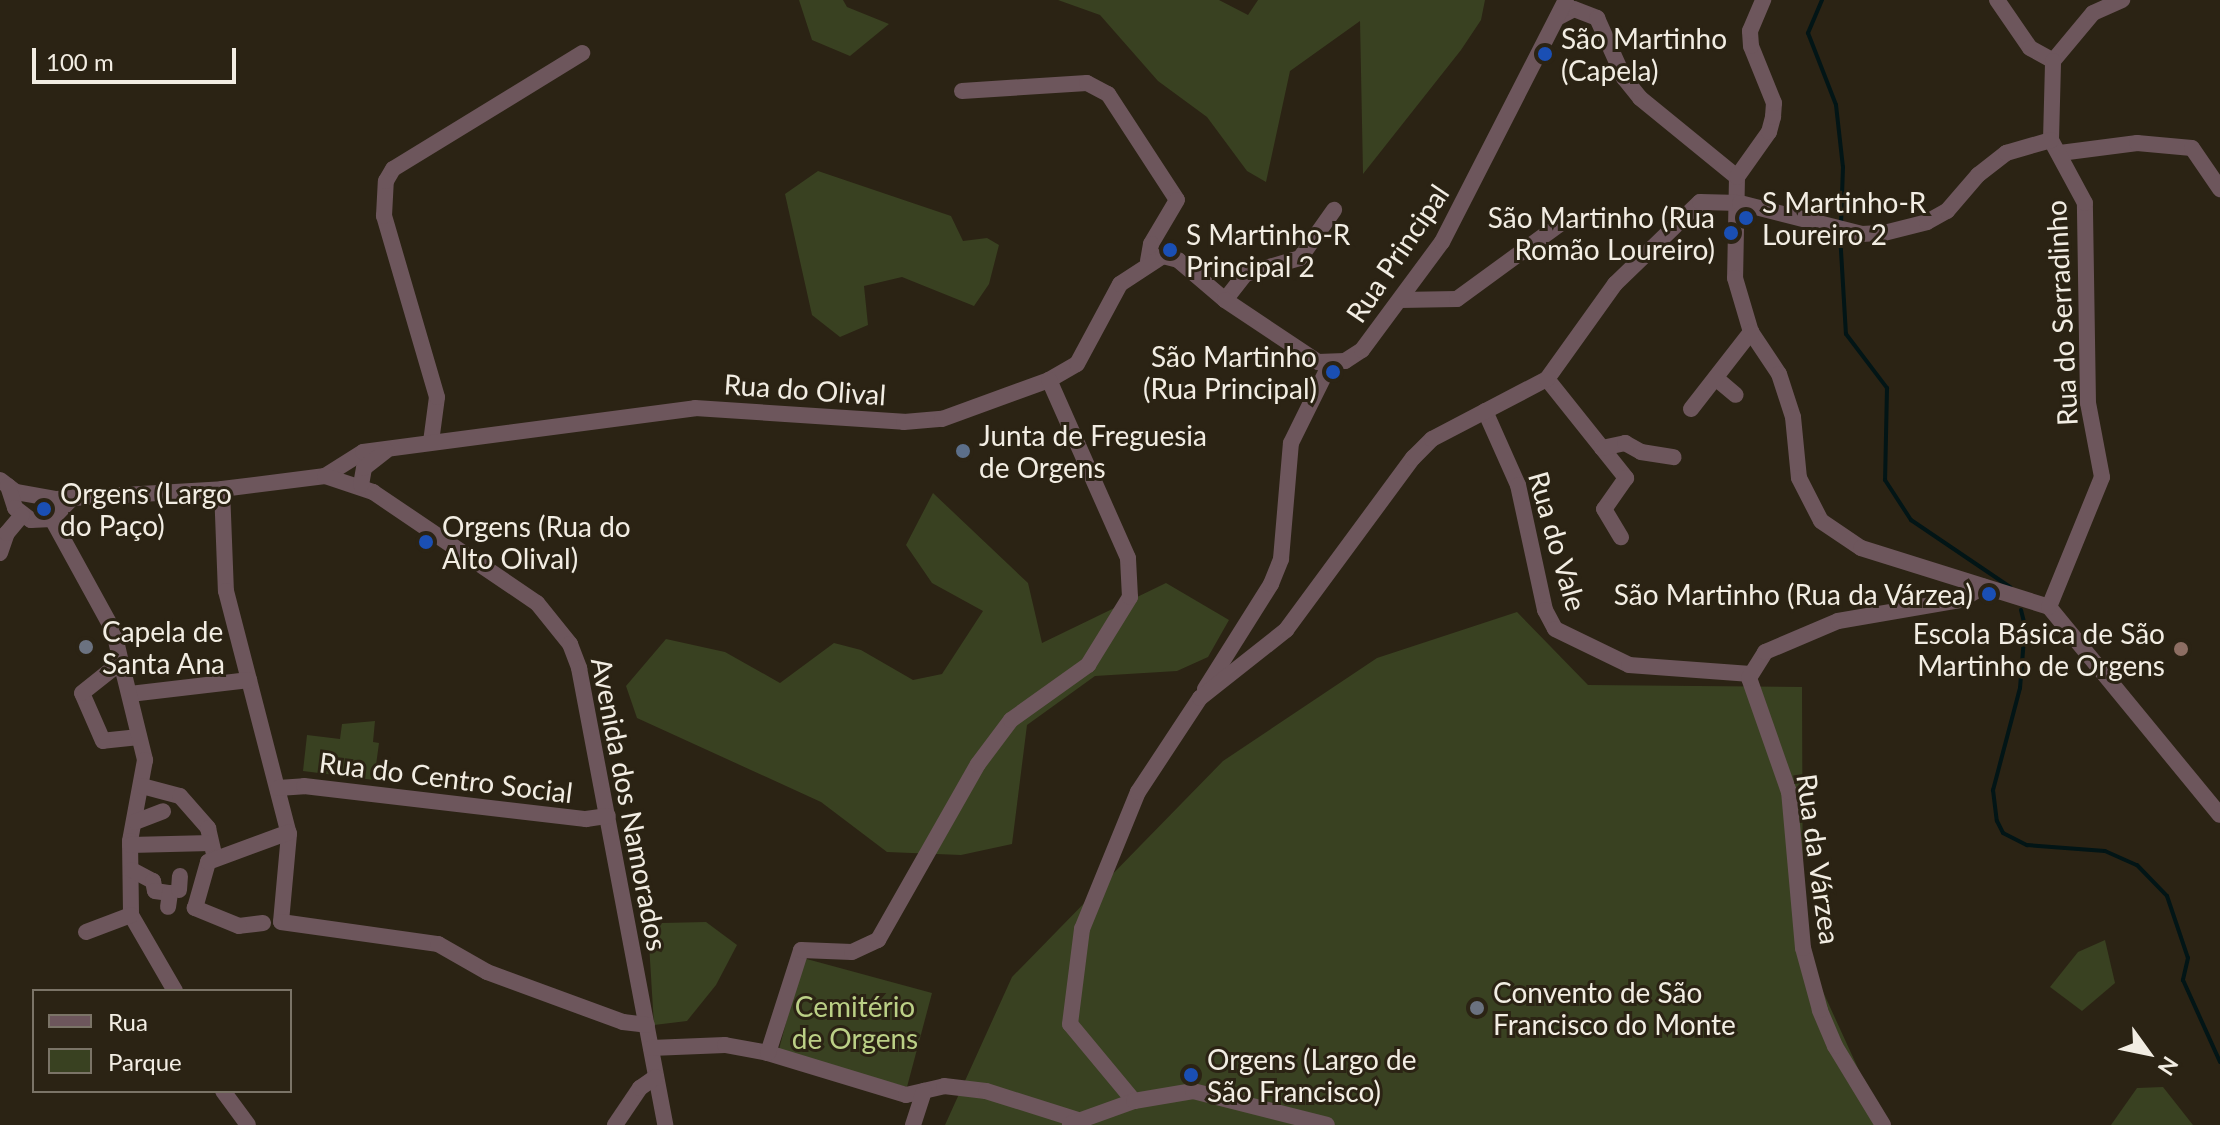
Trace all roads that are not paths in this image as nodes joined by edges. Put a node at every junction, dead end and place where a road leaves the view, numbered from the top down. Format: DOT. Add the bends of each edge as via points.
graph roads {
  1 [pos="1566,0"];
  2 [pos="1763,0"];
  3 [pos="1997,0"];
  4 [pos="2122,0"];
  5 [pos="2093,7"];
  6 [pos="1557,19"];
  7 [pos="582,53"];
  8 [pos="2053,61"];
  9 [pos="962,91"];
  10 [pos="2056,146"];
  11 [pos="1737,177"];
  12 [pos="2220,189"];
  13 [pos="1740,203"];
  14 [pos="1334,210"];
  15 [pos="1564,221"];
  16 [pos="1148,261"];
  17 [pos="1225,300"];
  18 [pos="1400,300"];
  19 [pos="1751,332"];
  20 [pos="1330,364"];
  21 [pos="1547,379"];
  22 [pos="1049,380"];
  23 [pos="1718,380"];
  24 [pos="1736,395"];
  25 [pos="1691,409"];
  26 [pos="1485,411"];
  27 [pos="431,442"];
  28 [pos="395,446"];
  29 [pos="1602,448"];
  30 [pos="1674,457"];
  31 [pos="325,476"];
  32 [pos="4,483"];
  33 [pos="361,485"];
  34 [pos="222,489"];
  35 [pos="73,497"];
  36 [pos="22,515"];
  37 [pos="52,519"];
  38 [pos="1621,537"];
  39 [pos="0,553"];
  40 [pos="1983,587"];
  41 [pos="2049,607"];
  42 [pos="121,662"];
  43 [pos="1751,674"];
  44 [pos="249,680"];
  45 [pos="130,694"];
  46 [pos="1200,698"];
  47 [pos="139,737"];
  48 [pos="142,786"];
  49 [pos="278,788"];
  50 [pos="163,811"];
  51 [pos="2220,815"];
  52 [pos="608,816"];
  53 [pos="135,822"];
  54 [pos="289,832"];
  55 [pos="130,845"];
  56 [pos="213,850"];
  57 [pos="132,870"];
  58 [pos="200,893"];
  59 [pos="131,915"];
  60 [pos="263,923"];
  61 [pos="86,932"];
  62 [pos="174,989"];
  63 [pos="647,1025"];
  64 [pos="651,1048"];
  65 [pos="768,1053"];
  66 [pos="656,1077"];
  67 [pos="924,1091"];
  68 [pos="224,1093"];
  69 [pos="1134,1101"];
  70 [pos="1073,1123"];
  71 [pos="248,1125"];
  72 [pos="615,1125"];
  73 [pos="665,1125"];
  74 [pos="913,1125"];
  75 [pos="1327,1125"];
  76 [pos="1883,1125"];
  1 -- 6 [label="street, Rua Principal"];
  2 -- 11 [label="street" via="1750,31 1774,103 1773,117 1769,132"];
  3 -- 8 [label="street" via="2030,48"];
  4 -- 5 [label="street"];
  5 -- 8 [label="street"];
  6 -- 11 [label="street" via="1574,9 1597,18 1624,78 1640,98"];
  6 -- 18 [label="street, Rua Principal" via="1449,229"];
  7 -- 27 [label="street" via="393,169 386,181 384,216 437,397"];
  8 -- 10 [label="street, Rua do Serradinho"];
  9 -- 16 [label="street" via="1087,83 1108,94 1177,200 1151,244"];
  10 -- 12 [label="street" via="2137,143 2192,148"];
  10 -- 13 [label="street" via="2006,153 1947,211 1884,233 1850,231"];
  10 -- 41 [label="street, Rua do Serradinho" via="2085,203 2088,403 2102,477"];
  11 -- 13 [label="street"];
  13 -- 19 [label="street" via="1735,278"];
  13 -- 21 [label="street" via="1700,202 1684,215 1615,284"];
  14 -- 17 [label="street" via="1300,258 1245,274"];
  15 -- 18 [label="street" via="1457,299"];
  16 -- 17 [label="street" via="1163,256 1178,260"];
  16 -- 22 [label="street, Rua do Olival" via="1120,284 1088,351"];
  17 -- 20 [label="street" via="1318,362"];
  18 -- 20 [label="street, Rua Principal" via="1362,350"];
  19 -- 23 [label="street"];
  19 -- 40 [label="street" via="1779,374 1793,417 1799,478 1821,521 1861,548"];
  20 -- 46 [label="street" via="1291,443 1281,559"];
  21 -- 26 [label="street"];
  21 -- 29 [label="street"];
  22 -- 27 [label="street, Rua do Olival" via="938,419 782,417 695,408"];
  22 -- 65 [label="street" via="1128,558 1130,597 1088,665 1011,720 978,764 878,940 852,952 801,950"];
  23 -- 24 [label="street"];
  23 -- 25 [label="street"];
  26 -- 43 [label="street, Rua do Vale" via="1518,485 1545,610 1555,629 1629,665"];
  26 -- 46 [label="street" via="1432,439 1333,561 1286,630"];
  27 -- 28 [label="street, Rua do Olival"];
  28 -- 31 [label="street, Rua do Olival" via="363,452"];
  28 -- 33 [label="street" via="364,468"];
  29 -- 30 [label="street" via="1625,443 1641,452"];
  29 -- 38 [label="street" via="1626,478 1604,509"];
  31 -- 33 [label="street, Avenida dos Namorados"];
  31 -- 34 [label="street, Avenida dos Namorados"];
  32 -- 35 [label="street, Avenida dos Namorados" via="37,498"];
  32 -- 36 [label="street"];
  33 -- 52 [label="street, Avenida dos Namorados" via="537,603 570,644"];
  34 -- 35 [label="street, Avenida dos Namorados"];
  34 -- 44 [label="street" via="226,591"];
  35 -- 37 [label="street"];
  36 -- 37 [label="street"];
  36 -- 39 [label="street"];
  37 -- 42 [label="street" via="114,632"];
  40 -- 41 [label="street"];
  40 -- 43 [label="street" via="1961,600 1838,621 1765,652"];
  41 -- 51 [label="street"];
  42 -- 45 [label="street"];
  42 -- 47 [label="street" via="82,693 103,741"];
  43 -- 76 [label="street, Rua da Várzea" via="1789,792 1803,948 1820,1010"];
  44 -- 45 [label="street"];
  44 -- 49 [label="street"];
  45 -- 47 [label="street"];
  46 -- 69 [label="street" via="1138,792 1082,929 1070,1024"];
  47 -- 48 [label="street" via="145,760"];
  48 -- 53 [label="street"];
  48 -- 56 [label="street" via="175,792 208,828"];
  49 -- 52 [label="street, Rua do Centro Social" via="304,786 586,819"];
  49 -- 54 [label="street"];
  50 -- 53 [label="street"];
  52 -- 63 [label="street, Avenida dos Namorados"];
  53 -- 55 [label="street"];
  54 -- 56 [label="street"];
  54 -- 63 [label="street" via="281,922 438,944 487,972 623,1022"];
  55 -- 56 [label="street"];
  55 -- 57 [label="street"];
  56 -- 58 [label="street"];
  57 -- 58 [label="street" via="153,881 155,891"];
  57 -- 59 [label="street"];
  58 -- 60 [label="street" via="195,908 225,922"];
  59 -- 61 [label="street"];
  59 -- 62 [label="street"];
  63 -- 64 [label="street, Avenida dos Namorados"];
  64 -- 65 [label="street" via="725,1045"];
  64 -- 66 [label="street, Avenida dos Namorados"];
  65 -- 67 [label="street" via="906,1095"];
  66 -- 72 [label="street" via="640,1088"];
  66 -- 73 [label="street, Avenida dos Namorados"];
  67 -- 70 [label="street" via="944,1086 986,1091"];
  67 -- 74 [label="street"];
  68 -- 71 [label="street"];
  69 -- 70 [label="street"];
  69 -- 75 [label="street" via="1209,1092"];
}
